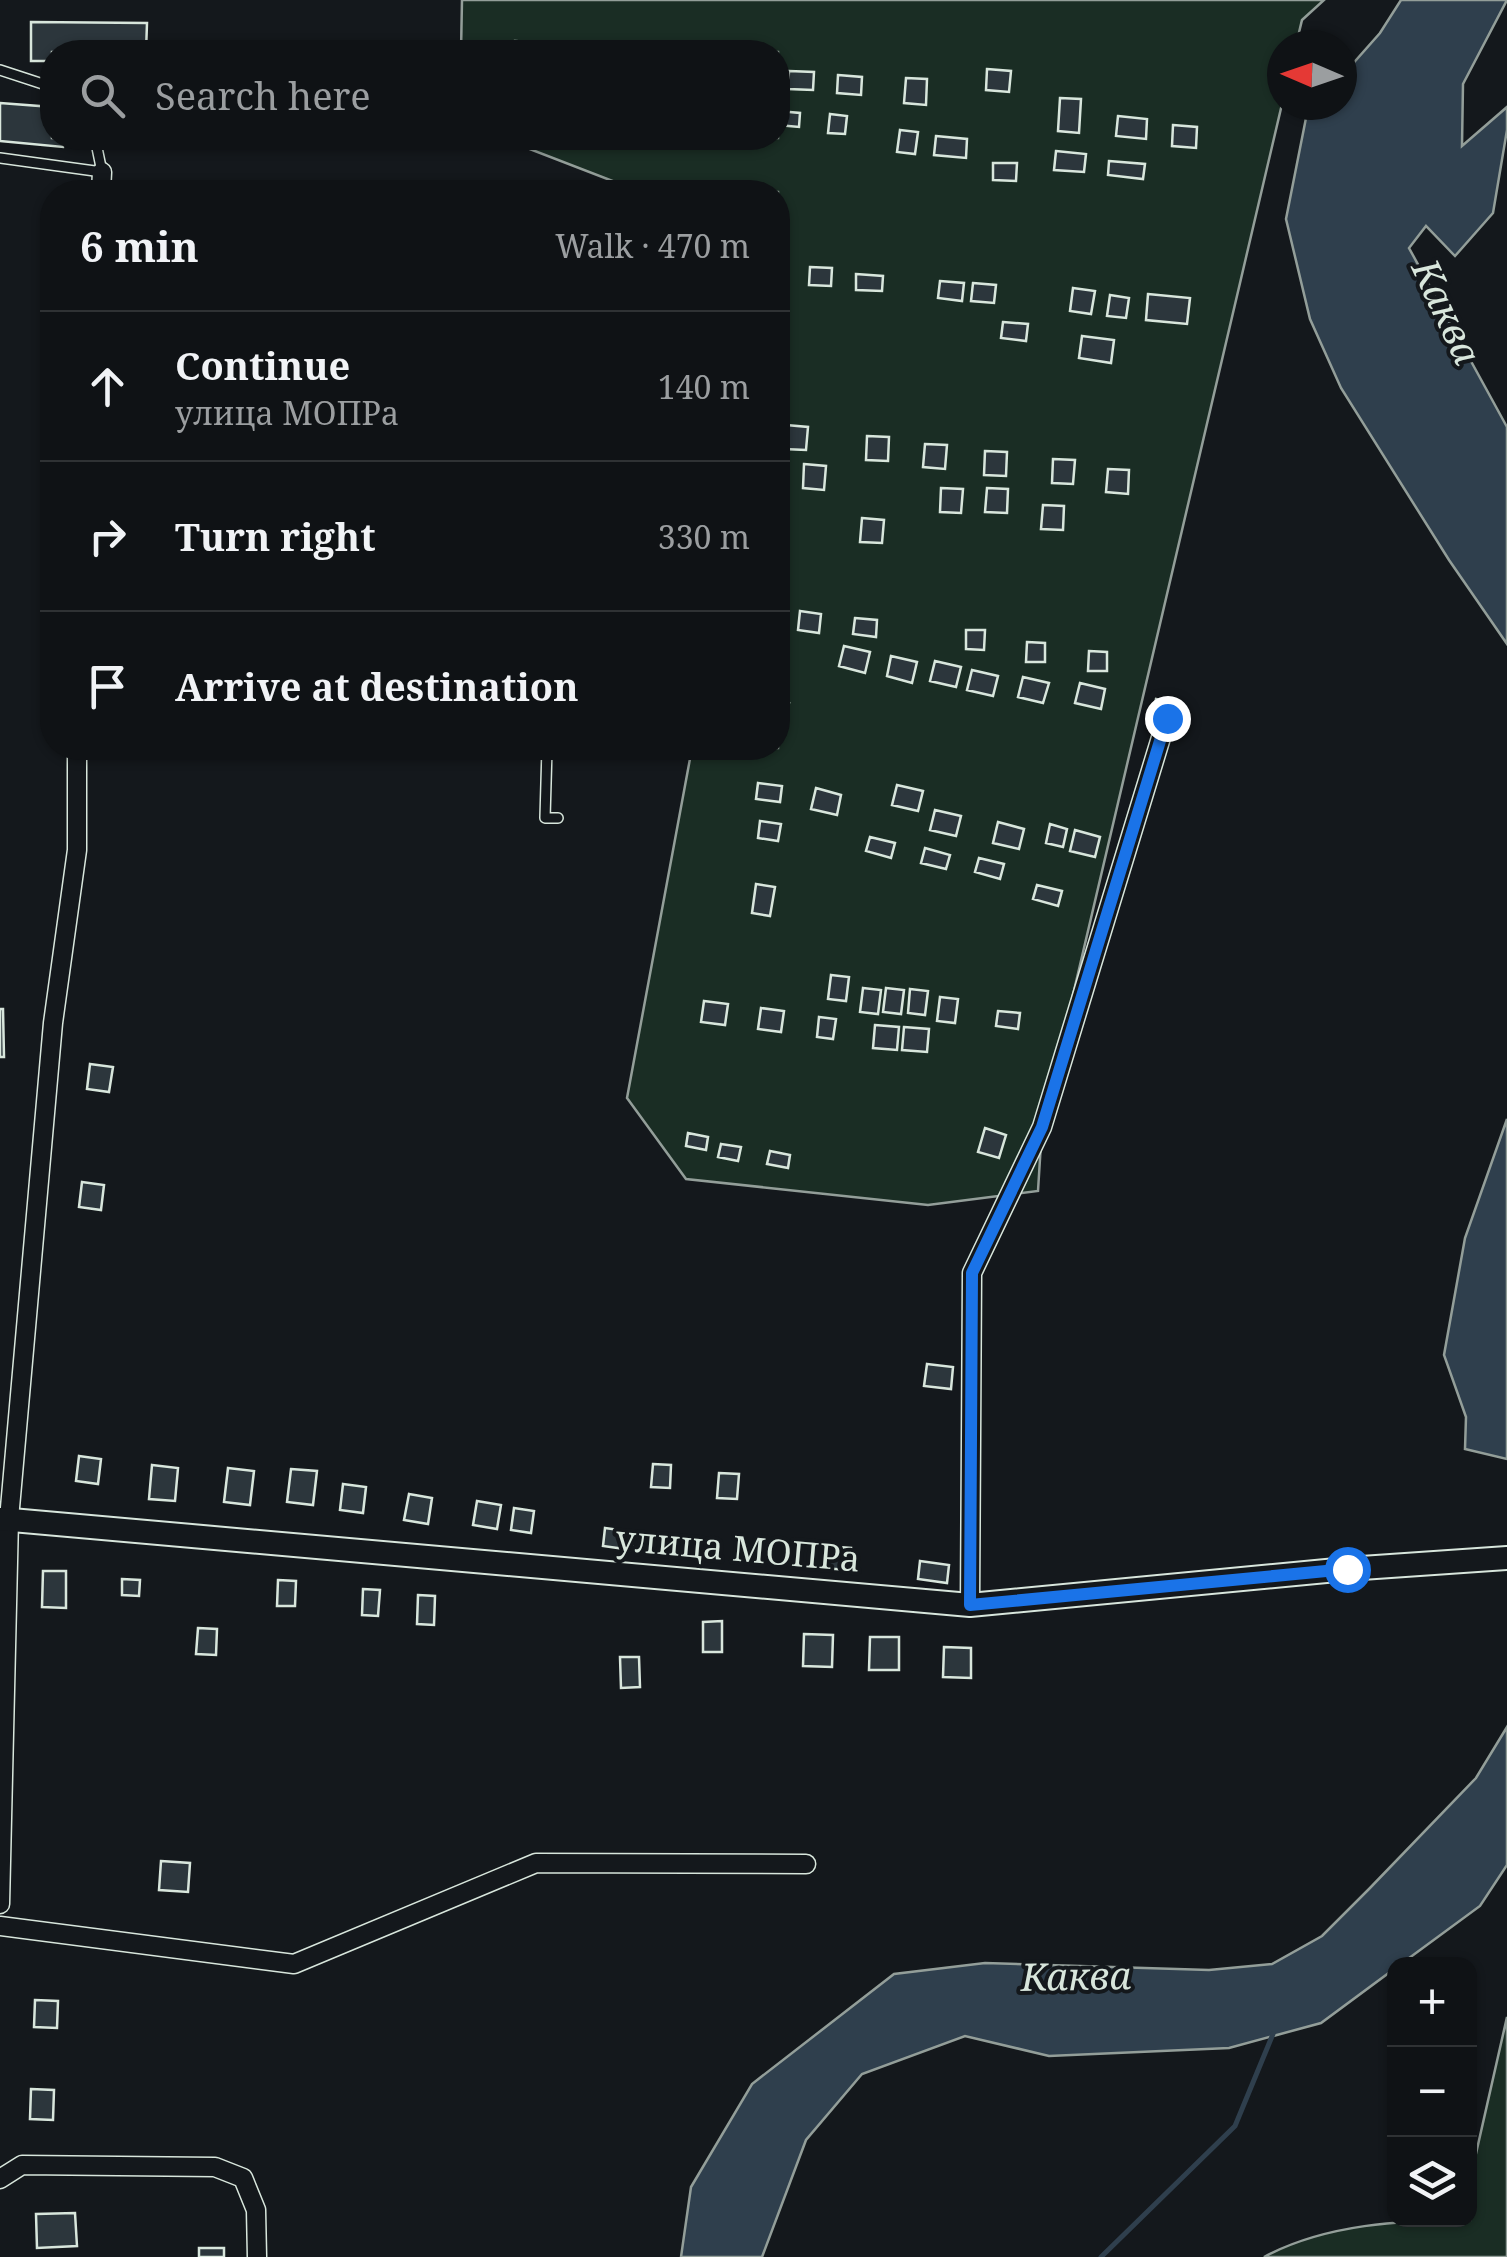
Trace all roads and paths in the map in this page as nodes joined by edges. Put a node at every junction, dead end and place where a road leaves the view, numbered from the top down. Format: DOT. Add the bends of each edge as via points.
graph roads {
  1 [pos="0,70"];
  2 [pos="40,83"];
  3 [pos="98,150"];
  4 [pos="0,158"];
  5 [pos="102,172"];
  6 [pos="102,180"];
  7 [pos="1167,718"];
  8 [pos="77,760"];
  9 [pos="547,760"];
  10 [pos="558,818"];
  11 [pos="4,1519"];
  12 [pos="1507,1558"];
  13 [pos="970,1605"];
  14 [pos="806,1864"];
  15 [pos="0,1904"];
  16 [pos="0,1926"];
  17 [pos="0,2180"];
  18 [pos="257,2257"];
  1 -- 2 [label="lane"];
  3 -- 5 [label="lane"];
  4 -- 5 [label="lane"];
  5 -- 6 [label="street"];
  7 -- 13 [label="street" via="1042,1127 972,1273"];
  8 -- 11 [label="street" via="77,850 53,1023"];
  9 -- 10 [label="lane" via="545,818"];
  11 -- 13 [label="main road, улица МОПРа"];
  11 -- 15 [label="street"];
  12 -- 13 [label="main road, улица МОПРа"];
  14 -- 16 [label="street" via="536,1863 294,1964"];
  17 -- 18 [label="street" via="22,2165 215,2167 242,2178 256,2210"];
}
